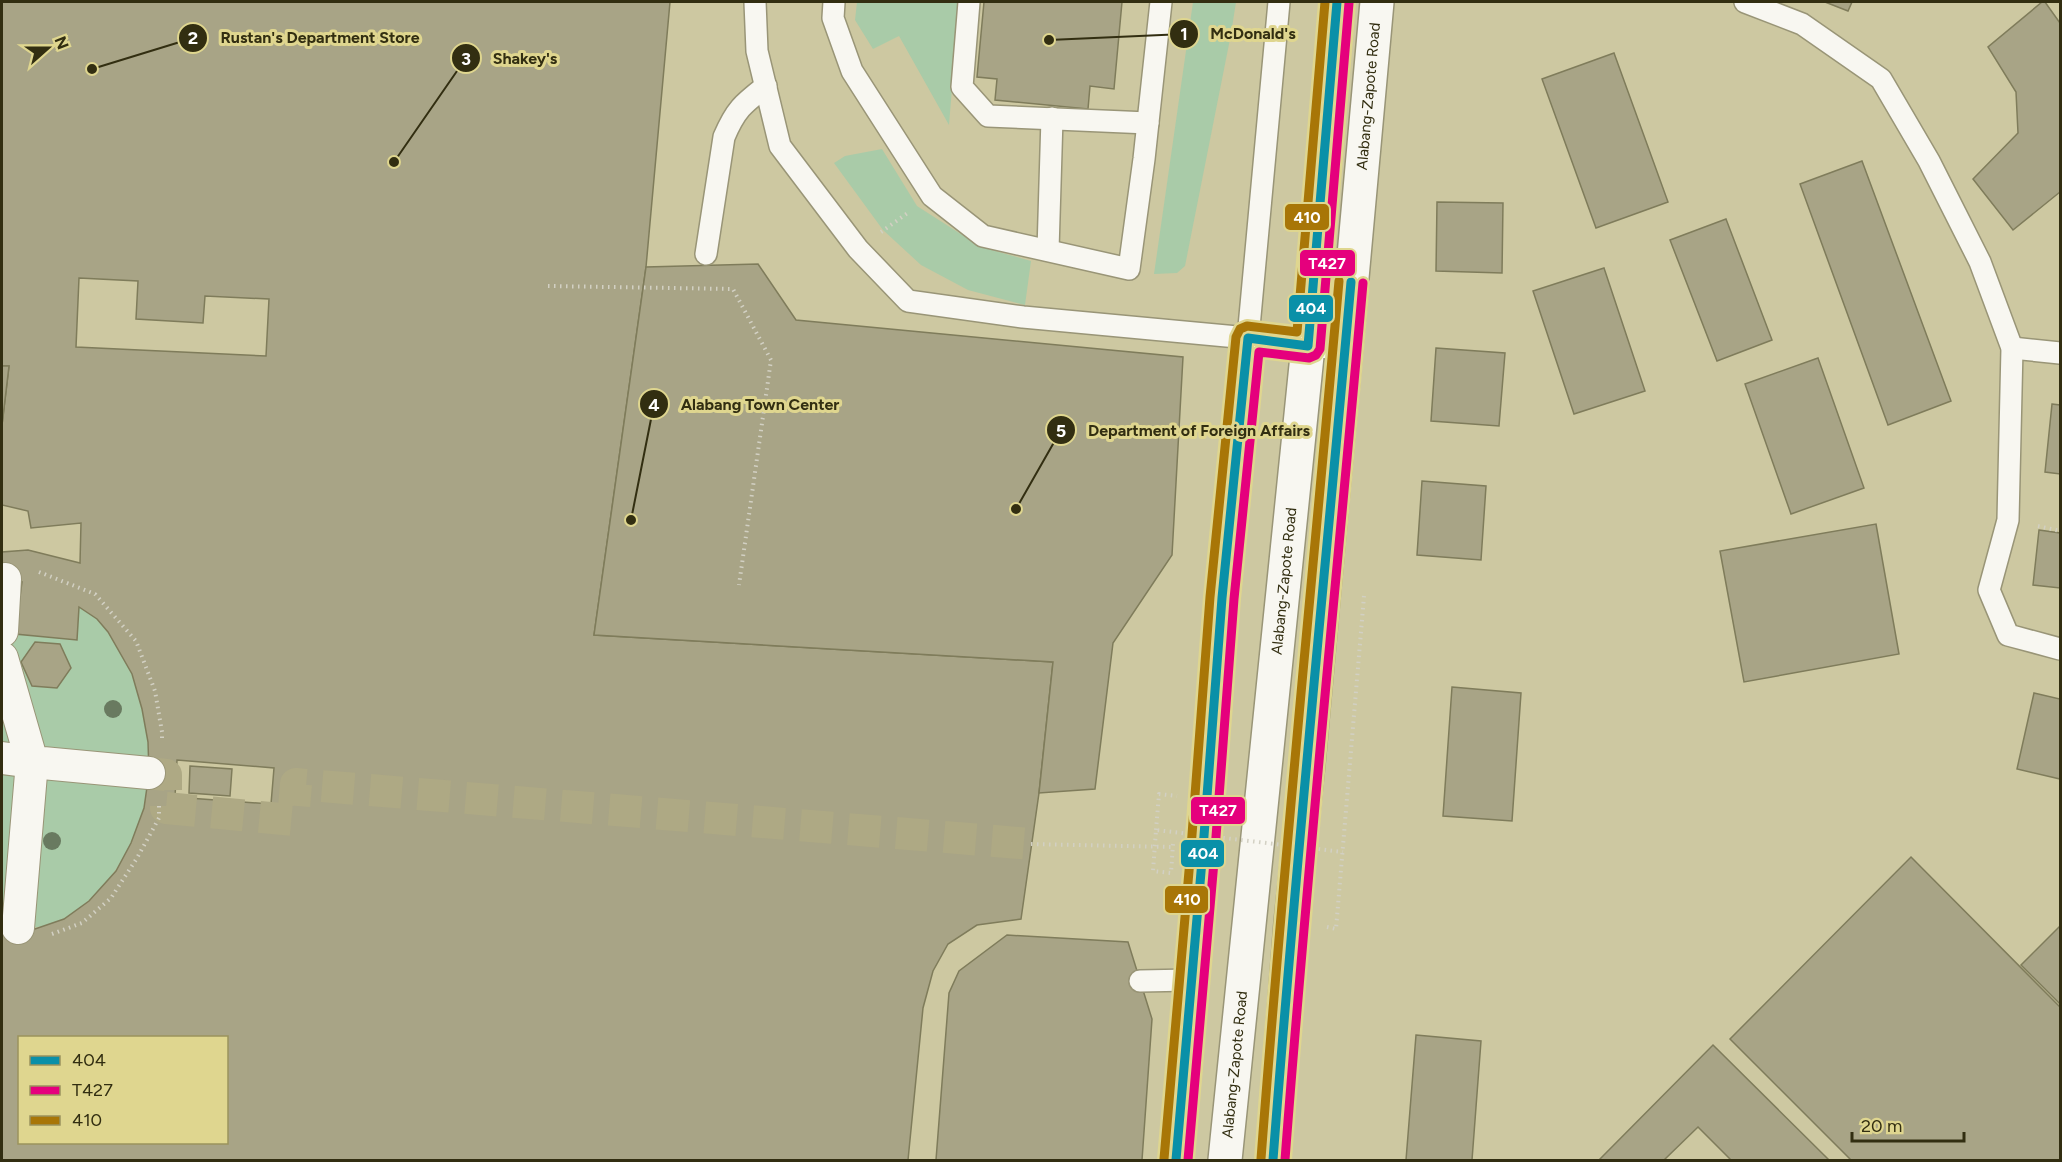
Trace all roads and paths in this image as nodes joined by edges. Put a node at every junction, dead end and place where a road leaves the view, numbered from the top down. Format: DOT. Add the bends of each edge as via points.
graph roads {
  1 [pos="755,2"];
  2 [pos="834,2"];
  3 [pos="969,2"];
  4 [pos="1161,2"];
  5 [pos="1279,2"];
  6 [pos="1337,2"];
  7 [pos="1377,2"];
  8 [pos="1745,2"];
  9 [pos="766,86"];
  10 [pos="1052,118"];
  11 [pos="1148,123"];
  12 [pos="932,196"];
  13 [pos="858,249"];
  14 [pos="1048,250"];
  15 [pos="706,254"];
  16 [pos="548,286"];
  17 [pos="1248,338"];
  18 [pos="1308,346"];
  19 [pos="2012,348"];
  20 [pos="1345,350"];
  21 [pos="2061,353"];
  22 [pos="17,575"];
  23 [pos="739,585"];
  24 [pos="95,594"];
  25 [pos="1364,596"];
  26 [pos="2,631"];
  27 [pos="2061,649"];
  28 [pos="2,658"];
  29 [pos="2,758"];
  30 [pos="32,762"];
  31 [pos="149,772"];
  32 [pos="1176,805"];
  33 [pos="1175,824"];
  34 [pos="1156,830"];
  35 [pos="1031,844"];
  36 [pos="1203,849"];
  37 [pos="1343,852"];
  38 [pos="18,928"];
  39 [pos="1336,928"];
  40 [pos="1190,980"];
  41 [pos="1140,981"];
  42 [pos="1176,1161"];
  43 [pos="1225,1161"];
  44 [pos="1274,1161"];
  1 -- 9 [label="lane" via="757,51"];
  2 -- 12 [label="lane" via="833,18 852,71"];
  3 -- 10 [label="lane" via="962,87 988,116"];
  4 -- 11 [label="lane"];
  5 -- 17 [label="lane"];
  6 -- 18 [label="highway, Alabang-Zapote Road"];
  7 -- 20 [label="highway, Alabang-Zapote Road"];
  8 -- 19 [label="lane" via="1802,24 1881,79 1929,161 1980,262"];
  9 -- 13 [label="lane" via="780,146"];
  9 -- 15 [label="lane" via="740,107 724,137"];
  10 -- 11 [label="lane"];
  10 -- 14 [label="lane"];
  11 -- 14 [label="lane" via="1130,269"];
  12 -- 13 [label="path"];
  12 -- 14 [label="lane" via="983,236"];
  13 -- 17 [label="lane" via="908,301 1023,317"];
  16 -- 23 [label="path" via="733,289 771,360"];
  17 -- 18 [label="lane"];
  17 -- 36 [label="lane" via="1222,598"];
  18 -- 20 [label="lane"];
  18 -- 43 [label="highway, Alabang-Zapote Road"];
  19 -- 21 [label="lane"];
  19 -- 27 [label="lane" via="2008,520 1989,590 2008,635"];
  20 -- 44 [label="highway, Alabang-Zapote Road" via="1291,923"];
  22 -- 24 [label="path" via="38,571"];
  22 -- 26 [label="street"];
  25 -- 37 [label="path"];
  28 -- 30 [label="street"];
  29 -- 30 [label="street"];
  30 -- 31 [label="street"];
  30 -- 38 [label="street"];
  32 -- 34 [label="path" via="1177,795 1159,794"];
  33 -- 34 [label="path, bridge" via="1171,873 1153,871"];
  34 -- 37 [label="path, bridge"];
  35 -- 36 [label="path"];
  36 -- 40 [label="lane"];
  37 -- 39 [label="path"];
  40 -- 41 [label="lane"];
  40 -- 42 [label="lane"];
}
